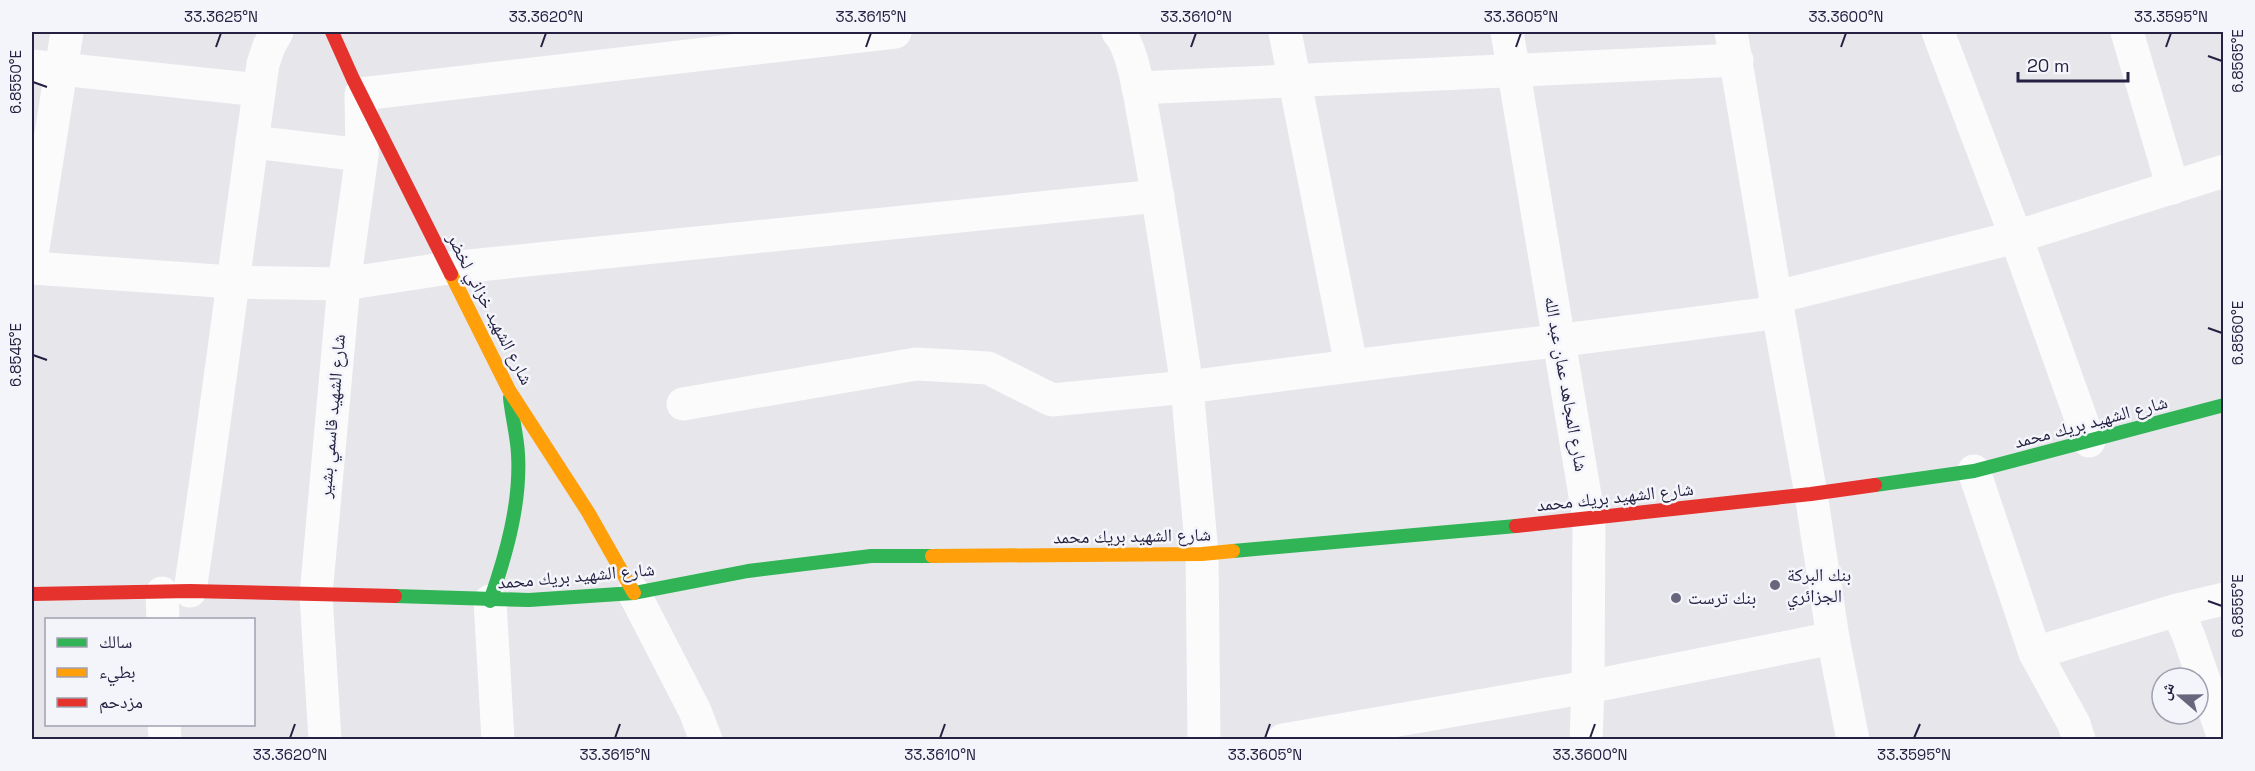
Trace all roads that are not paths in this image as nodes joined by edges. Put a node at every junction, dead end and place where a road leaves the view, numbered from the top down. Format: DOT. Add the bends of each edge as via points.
graph roads {
  1 [pos="67,32"];
  2 [pos="277,32"];
  3 [pos="332,32"];
  4 [pos="895,32"];
  5 [pos="1118,32"];
  6 [pos="1285,32"];
  7 [pos="1507,32"];
  8 [pos="1938,32"];
  9 [pos="2127,32"];
  10 [pos="1734,46"];
  11 [pos="46,67"];
  12 [pos="1513,69"];
  13 [pos="1295,82"];
  14 [pos="1138,88"];
  15 [pos="259,90"];
  16 [pos="361,94"];
  17 [pos="252,142"];
  18 [pos="362,155"];
  19 [pos="2223,171"];
  20 [pos="2173,188"];
  21 [pos="1158,196"];
  22 [pos="34,219"];
  23 [pos="2016,237"];
  24 [pos="32,255"];
  25 [pos="32,268"];
  26 [pos="449,268"];
  27 [pos="232,282"];
  28 [pos="344,284"];
  29 [pos="1777,305"];
  30 [pos="1558,342"];
  31 [pos="1351,365"];
  32 [pos="1187,387"];
  33 [pos="509,390"];
  34 [pos="682,404"];
  35 [pos="2223,405"];
  36 [pos="2089,441"];
  37 [pos="1974,471"];
  38 [pos="1811,494"];
  39 [pos="1589,519"];
  40 [pos="1202,554"];
  41 [pos="634,592"];
  42 [pos="32,594"];
  43 [pos="316,595"];
  44 [pos="2223,599"];
  45 [pos="172,601"];
  46 [pos="490,601"];
  47 [pos="2177,610"];
  48 [pos="1833,638"];
  49 [pos="2035,653"];
  50 [pos="1588,687"];
  51 [pos="2223,738"];
  52 [pos="325,740"];
  53 [pos="498,740"];
  54 [pos="706,740"];
  55 [pos="1204,740"];
  56 [pos="1284,740"];
  57 [pos="1586,740"];
  58 [pos="1853,740"];
  59 [pos="2079,740"];
  1 -- 11 [label="street"];
  2 -- 15 [label="street" via="263,64"];
  3 -- 16 [label="street, شارع الشهيد خزاني لخضر"];
  4 -- 16 [label="street"];
  5 -- 14 [label="street"];
  6 -- 13 [label="street"];
  7 -- 12 [label="street, شارع المجاهد عمان عبد الله"];
  8 -- 23 [label="street"];
  9 -- 20 [label="street"];
  10 -- 12 [label="street"];
  10 -- 29 [label="street"];
  11 -- 15 [label="street"];
  11 -- 22 [label="street"];
  12 -- 13 [label="street"];
  12 -- 30 [label="street, شارع المجاهد عمان عبد الله"];
  13 -- 14 [label="street"];
  13 -- 31 [label="street"];
  14 -- 21 [label="street"];
  15 -- 17 [label="street"];
  16 -- 18 [label="street, شارع الشهيد قاسمي بشير"];
  16 -- 26 [label="street, شارع الشهيد خزاني لخضر"];
  17 -- 18 [label="street"];
  17 -- 27 [label="street"];
  18 -- 28 [label="street, شارع الشهيد قاسمي بشير"];
  19 -- 20 [label="street"];
  20 -- 23 [label="street"];
  21 -- 26 [label="street"];
  21 -- 32 [label="street"];
  22 -- 24 [label="street"];
  23 -- 29 [label="street"];
  23 -- 36 [label="street"];
  25 -- 27 [label="street"];
  26 -- 28 [label="street"];
  26 -- 33 [label="street, شارع الشهيد خزاني لخضر"];
  27 -- 28 [label="street"];
  27 -- 45 [label="street" via="219,397"];
  28 -- 43 [label="street, شارع الشهيد قاسمي بشير"];
  29 -- 30 [label="street"];
  29 -- 38 [label="street"];
  30 -- 31 [label="street"];
  30 -- 39 [label="street, شارع المجاهد عمان عبد الله"];
  31 -- 32 [label="street"];
  32 -- 34 [label="street" via="1052,400 988,369 916,364"];
  32 -- 40 [label="street"];
  33 -- 41 [label="street, شارع الشهيد خزاني لخضر"];
  33 -- 46 [label="street" via="518,460 514,507 504,561"];
  35 -- 36 [label="street, شارع الشهيد بريك محمد"];
  36 -- 37 [label="street, شارع الشهيد بريك محمد"];
  37 -- 38 [label="street, شارع الشهيد بريك محمد"];
  37 -- 49 [label="street"];
  38 -- 39 [label="street, شارع الشهيد بريك محمد"];
  38 -- 48 [label="street"];
  39 -- 40 [label="street, شارع الشهيد بريك محمد"];
  39 -- 50 [label="street, شارع المجاهد عمان عبد الله"];
  40 -- 41 [label="street, شارع الشهيد بريك محمد" via="871,556 748,571"];
  40 -- 55 [label="street"];
  41 -- 46 [label="street, شارع الشهيد بريك محمد"];
  41 -- 54 [label="street"];
  42 -- 45 [label="street, شارع الشهيد بريك محمد"];
  43 -- 45 [label="street, شارع الشهيد بريك محمد"];
  43 -- 46 [label="street, شارع الشهيد بريك محمد"];
  43 -- 52 [label="street, شارع الشهيد قاسمي بشير"];
  44 -- 47 [label="street"];
  46 -- 53 [label="street"];
  47 -- 49 [label="street"];
  47 -- 51 [label="street"];
  48 -- 50 [label="street"];
  48 -- 58 [label="street"];
  49 -- 59 [label="street"];
  50 -- 56 [label="street"];
  50 -- 57 [label="street, شارع المجاهد عمان عبد الله"];
}
